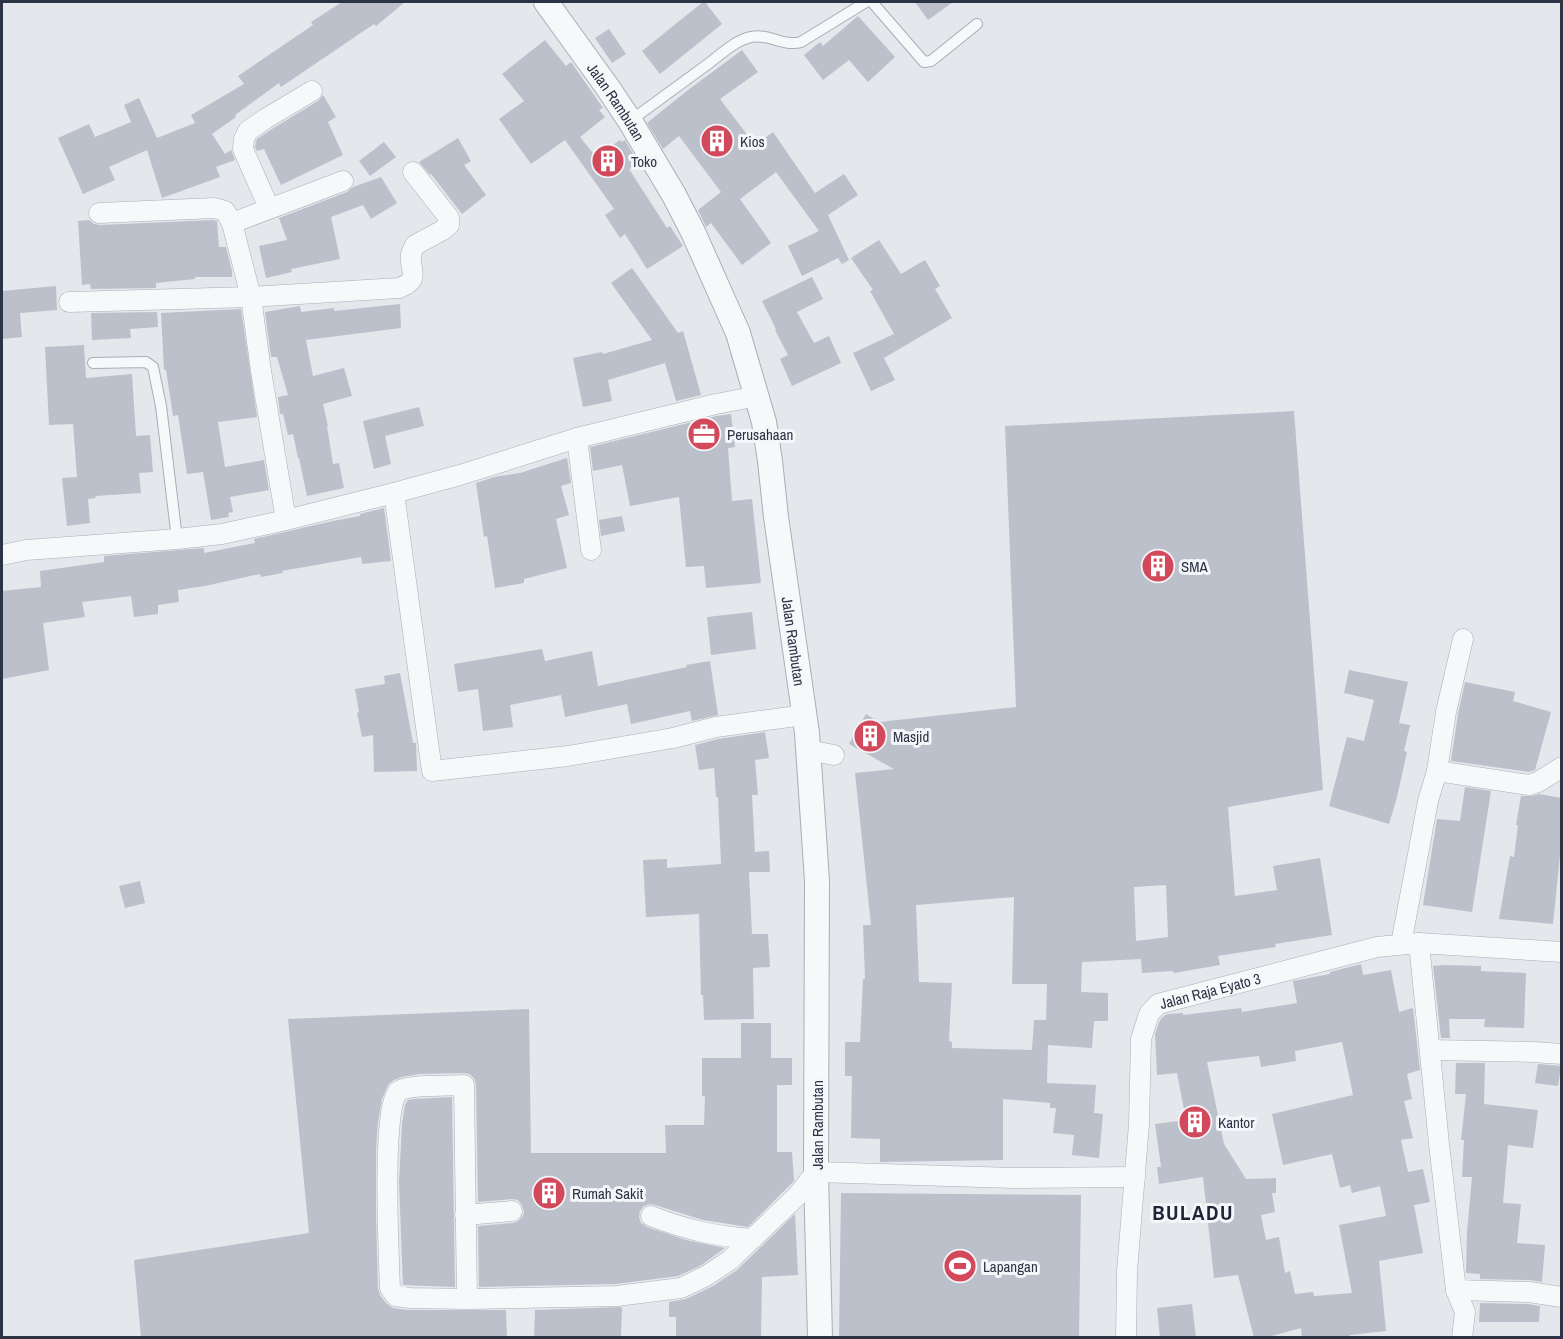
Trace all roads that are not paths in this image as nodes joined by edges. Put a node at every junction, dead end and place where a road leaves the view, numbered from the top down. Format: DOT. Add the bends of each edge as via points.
graph roads {
  1 [pos="546,2"];
  2 [pos="866,2"];
  3 [pos="872,2"];
  4 [pos="977,24"];
  5 [pos="312,91"];
  6 [pos="630,121"];
  7 [pos="413,172"];
  8 [pos="343,180"];
  9 [pos="269,208"];
  10 [pos="99,213"];
  11 [pos="232,223"];
  12 [pos="251,297"];
  13 [pos="69,302"];
  14 [pos="93,363"];
  15 [pos="758,396"];
  16 [pos="577,438"];
  17 [pos="394,493"];
  18 [pos="286,520"];
  19 [pos="177,539"];
  20 [pos="591,550"];
  21 [pos="2,555"];
  22 [pos="1463,639"];
  23 [pos="804,715"];
  24 [pos="808,750"];
  25 [pos="834,755"];
  26 [pos="1562,767"];
  27 [pos="1437,771"];
  28 [pos="1410,944"];
  29 [pos="1562,952"];
  30 [pos="1430,1050"];
  31 [pos="1562,1054"];
  32 [pos="816,1172"];
  33 [pos="1134,1178"];
  34 [pos="512,1211"];
  35 [pos="465,1215"];
  36 [pos="651,1216"];
  37 [pos="752,1239"];
  38 [pos="1456,1290"];
  39 [pos="1560,1298"];
  40 [pos="467,1299"];
  41 [pos="820,1338"];
  42 [pos="1126,1338"];
  43 [pos="1462,1338"];
  1 -- 6 [label="street, Jalan Rambutan"];
  2 -- 6 [label="lane" via="801,42 762,36 746,38"];
  3 -- 4 [label="lane" via="924,62 931,61"];
  5 -- 9 [label="street" via="248,131 244,139 243,149"];
  6 -- 15 [label="street, Jalan Rambutan" via="693,232 738,333"];
  7 -- 12 [label="street" via="448,218 449,225 415,244 411,254 413,276 408,284 399,288"];
  8 -- 9 [label="street"];
  9 -- 11 [label="street"];
  10 -- 11 [label="street" via="215,208 225,211"];
  11 -- 12 [label="street"];
  12 -- 13 [label="street"];
  12 -- 18 [label="street"];
  14 -- 19 [label="lane" via="147,362 153,367"];
  15 -- 16 [label="street"];
  15 -- 23 [label="street, Jalan Rambutan"];
  16 -- 17 [label="street"];
  16 -- 20 [label="street"];
  17 -- 18 [label="street"];
  17 -- 23 [label="street" via="432,771 568,756"];
  18 -- 19 [label="street"];
  19 -- 21 [label="street"];
  22 -- 27 [label="street"];
  23 -- 24 [label="street, Jalan Rambutan"];
  24 -- 25 [label="street"];
  24 -- 32 [label="street, Jalan Rambutan" via="816,881"];
  26 -- 27 [label="street" via="1529,785"];
  27 -- 28 [label="street" via="1428,801"];
  28 -- 29 [label="street, Jalan Raja Eyato 3"];
  28 -- 30 [label="street"];
  28 -- 33 [label="street, Jalan Raja Eyato 3" via="1366,949 1158,1004 1149,1014 1142,1039"];
  30 -- 31 [label="street"];
  30 -- 38 [label="street"];
  32 -- 33 [label="street"];
  32 -- 37 [label="street"];
  32 -- 41 [label="street, Jalan Rambutan"];
  33 -- 42 [label="street, Jalan Raja Eyato 3"];
  34 -- 35 [label="street"];
  35 -- 40 [label="street"];
  35 -- 40 [label="street" via="464,1085 401,1090 393,1099 389,1131 390,1288 396,1296 403,1297"];
  36 -- 37 [label="street" via="681,1228"];
  37 -- 40 [label="street" via="730,1260 681,1288 617,1296"];
  38 -- 39 [label="street" via="1529,1292"];
  38 -- 43 [label="street" via="1465,1312"];
}
